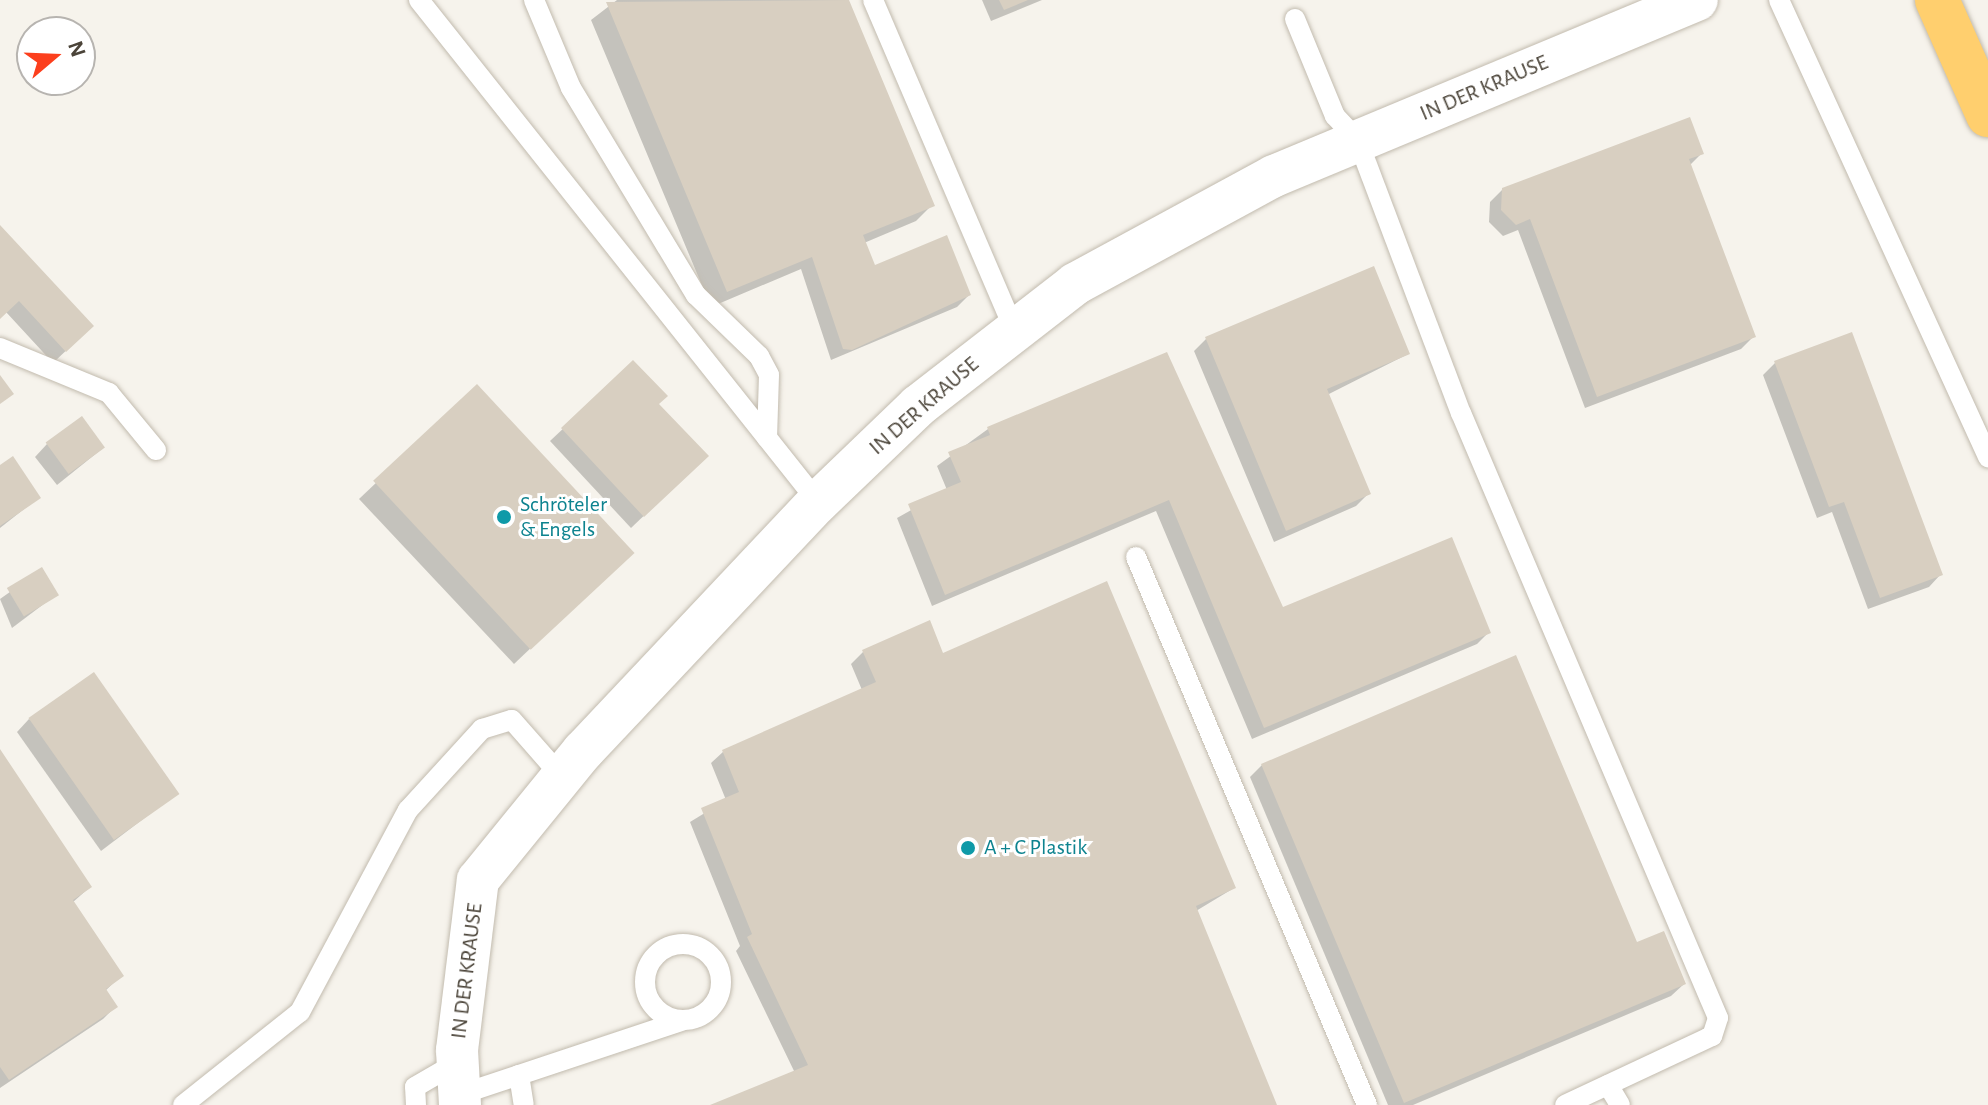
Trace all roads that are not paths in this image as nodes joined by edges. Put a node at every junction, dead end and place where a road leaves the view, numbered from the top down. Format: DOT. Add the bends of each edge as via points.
graph roads {
  1 [pos="419,0"];
  2 [pos="534,0"];
  3 [pos="873,0"];
  4 [pos="1697,0"];
  5 [pos="1779,0"];
  6 [pos="1937,0"];
  7 [pos="1295,19"];
  8 [pos="1988,115"];
  9 [pos="1358,141"];
  10 [pos="1015,331"];
  11 [pos="0,348"];
  12 [pos="767,438"];
  13 [pos="156,450"];
  14 [pos="1988,457"];
  15 [pos="818,502"];
  16 [pos="1136,557"];
  17 [pos="562,777"];
  18 [pos="682,1021"];
  19 [pos="519,1075"];
  20 [pos="1608,1085"];
  21 [pos="459,1087"];
  22 [pos="183,1105"];
  23 [pos="416,1105"];
  24 [pos="524,1105"];
  25 [pos="1367,1105"];
  26 [pos="1565,1105"];
  27 [pos="1620,1105"];
  1 -- 12 [label="lane"];
  2 -- 12 [label="lane" via="571,88 696,295 759,356 769,375"];
  3 -- 10 [label="lane"];
  4 -- 9 [label="street, IN DER KRAUSE"];
  5 -- 14 [label="lane"];
  6 -- 8 [label="highway"];
  7 -- 9 [label="lane" via="1335,116"];
  9 -- 10 [label="street, IN DER KRAUSE" via="1274,176 1088,277"];
  9 -- 20 [label="lane" via="1461,413 1718,1018 1712,1036"];
  10 -- 15 [label="street, IN DER KRAUSE" via="918,406"];
  11 -- 13 [label="lane" via="109,393"];
  12 -- 15 [label="lane"];
  15 -- 17 [label="street, IN DER KRAUSE"];
  16 -- 25 [label="lane"];
  17 -- 21 [label="street, IN DER KRAUSE" via="478,880"];
  17 -- 22 [label="lane" via="512,720 482,729 408,810 300,1012"];
  18 -- 19 [label="lane"];
  19 -- 21 [label="lane"];
  19 -- 24 [label="lane"];
  20 -- 26 [label="lane"];
  20 -- 27 [label="lane"];
  21 -- 23 [label="lane" via="415,1087"];
}
